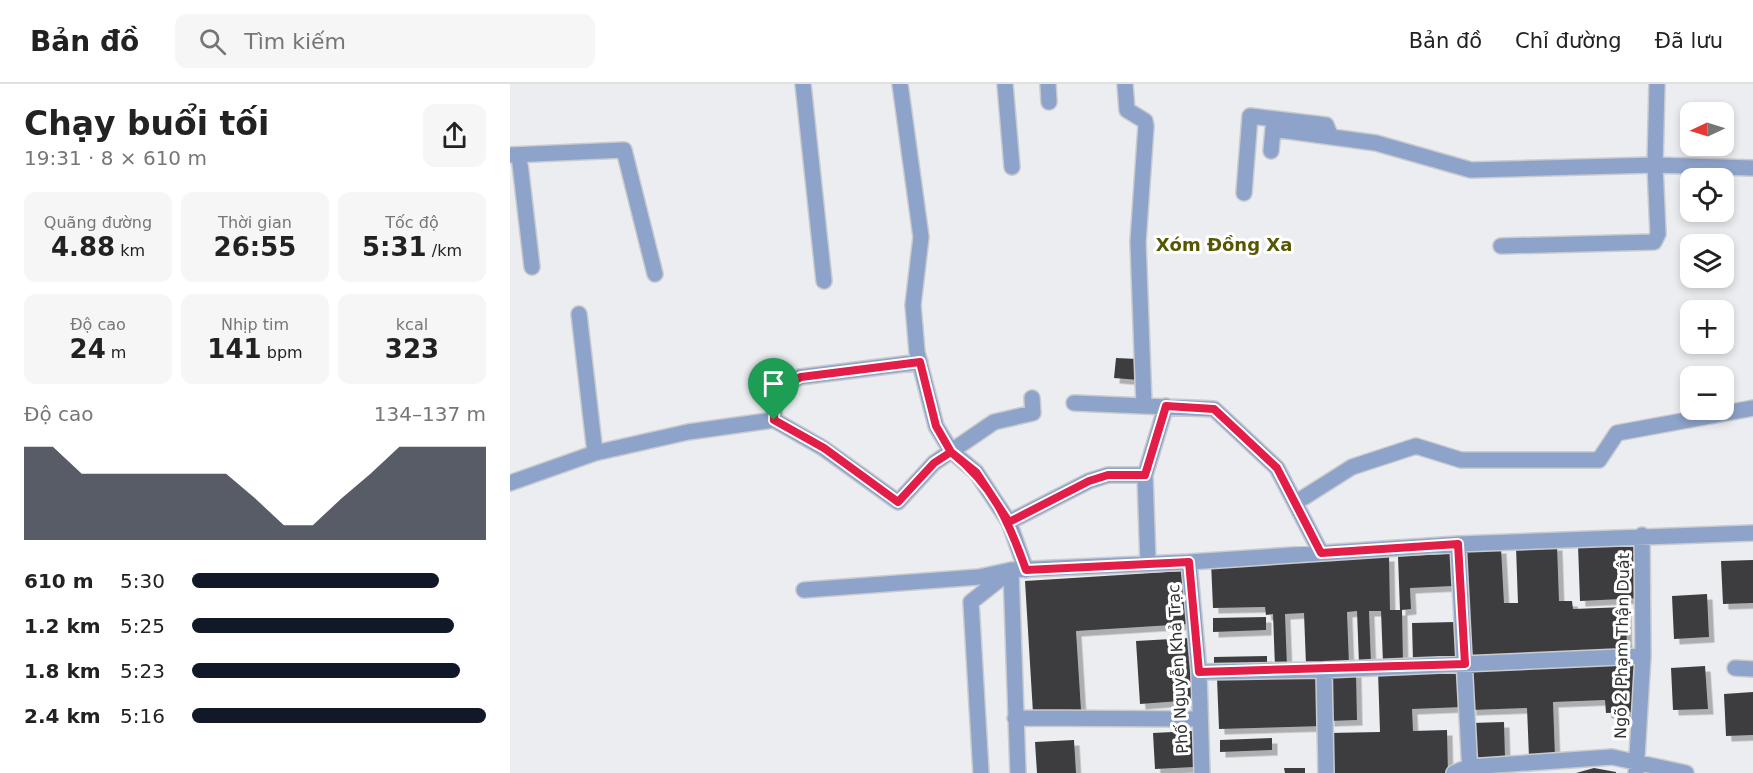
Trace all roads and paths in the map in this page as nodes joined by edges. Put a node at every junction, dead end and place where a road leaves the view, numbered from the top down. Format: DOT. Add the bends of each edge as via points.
graph roads {
  1 [pos="803,84"];
  2 [pos="900,84"];
  3 [pos="1005,84"];
  4 [pos="1048,84"];
  5 [pos="1125,84"];
  6 [pos="1657,84"];
  7 [pos="1049,102"];
  8 [pos="1331,137"];
  9 [pos="1271,151"];
  10 [pos="515,155"];
  11 [pos="1655,165"];
  12 [pos="1012,167"];
  13 [pos="1753,168"];
  14 [pos="1244,193"];
  15 [pos="1502,246"];
  16 [pos="532,267"];
  17 [pos="655,274"];
  18 [pos="824,281"];
  19 [pos="579,314"];
  20 [pos="920,362"];
  21 [pos="1032,398"];
  22 [pos="1074,403"];
  23 [pos="1144,405"];
  24 [pos="1166,406"];
  25 [pos="1753,408"];
  26 [pos="774,420"];
  27 [pos="951,452"];
  28 [pos="595,453"];
  29 [pos="1145,475"];
  30 [pos="510,483"];
  31 [pos="1295,503"];
  32 [pos="1009,522"];
  33 [pos="1753,533"];
  34 [pos="1642,535"];
  35 [pos="1458,544"];
  36 [pos="1321,553"];
  37 [pos="1189,562"];
  38 [pos="1148,563"];
  39 [pos="1018,570"];
  40 [pos="804,590"];
  41 [pos="1643,656"];
  42 [pos="1465,664"];
  43 [pos="1735,668"];
  44 [pos="1753,669"];
  45 [pos="1324,670"];
  46 [pos="1199,672"];
  47 [pos="1015,718"];
  48 [pos="1200,719"];
  49 [pos="1637,767"];
  50 [pos="1469,770"];
  51 [pos="981,773"];
  52 [pos="1017,773"];
  53 [pos="1202,773"];
  54 [pos="1326,773"];
  55 [pos="1454,773"];
  56 [pos="1686,773"];
  1 -- 18 [label="street"];
  2 -- 20 [label="street" via="921,237 913,305"];
  3 -- 12 [label="street"];
  4 -- 7 [label="street"];
  5 -- 23 [label="street" via="1127,110 1145,121 1146,126 1138,242"];
  6 -- 11 [label="street"];
  8 -- 9 [label="street" via="1274,129"];
  8 -- 11 [label="street" via="1376,142 1471,170"];
  8 -- 14 [label="street" via="1326,125 1250,116"];
  10 -- 16 [label="street"];
  10 -- 17 [label="street" via="624,150"];
  11 -- 13 [label="street"];
  11 -- 15 [label="street" via="1658,234 1654,242"];
  19 -- 28 [label="street"];
  20 -- 26 [label="street" via="801,377 775,389"];
  20 -- 27 [label="street" via="936,426"];
  21 -- 27 [label="street" via="1033,413 994,422"];
  22 -- 23 [label="street"];
  23 -- 24 [label="street"];
  24 -- 29 [label="street"];
  24 -- 31 [label="street" via="1214,409 1277,468"];
  25 -- 31 [label="street" via="1617,433 1599,460 1461,460 1416,446 1352,467"];
  26 -- 27 [label="street" via="824,448 898,502 934,463"];
  26 -- 28 [label="street" via="688,432"];
  27 -- 32 [label="street" via="976,472"];
  28 -- 30 [label="street"];
  29 -- 32 [label="street" via="1108,475 1089,481"];
  29 -- 38 [label="street"];
  31 -- 36 [label="street"];
  32 -- 39 [label="street"];
  33 -- 34 [label="street"];
  34 -- 35 [label="street, Ngõ 2 Phạm Thận Duật"];
  34 -- 41 [label="street, Ngõ 2 Phạm Thận Duật"];
  35 -- 36 [label="street, Ngõ 2 Phạm Thận Duật"];
  35 -- 42 [label="street"];
  36 -- 37 [label="street, Ngõ 2 Phạm Thận Duật"];
  37 -- 38 [label="street, Phố Nguyễn Khả Trạc"];
  37 -- 46 [label="street, Phố Nguyễn Khả Trạc"];
  38 -- 39 [label="street, Phố Nguyễn Khả Trạc"];
  39 -- 40 [label="street, Phố Nguyễn Khả Trạc" via="979,577"];
  39 -- 47 [label="street"];
  39 -- 51 [label="street" via="971,603"];
  41 -- 42 [label="street"];
  41 -- 49 [label="street, Ngõ 2 Phạm Thận Duật"];
  42 -- 45 [label="street"];
  42 -- 50 [label="street"];
  43 -- 44 [label="street"];
  45 -- 46 [label="street"];
  45 -- 54 [label="street"];
  46 -- 48 [label="street, Phố Nguyễn Khả Trạc"];
  47 -- 48 [label="street"];
  47 -- 52 [label="street"];
  48 -- 53 [label="street, Phố Nguyễn Khả Trạc"];
  49 -- 50 [label="street" via="1612,757"];
  49 -- 56 [label="street"];
  50 -- 55 [label="street"];
}
